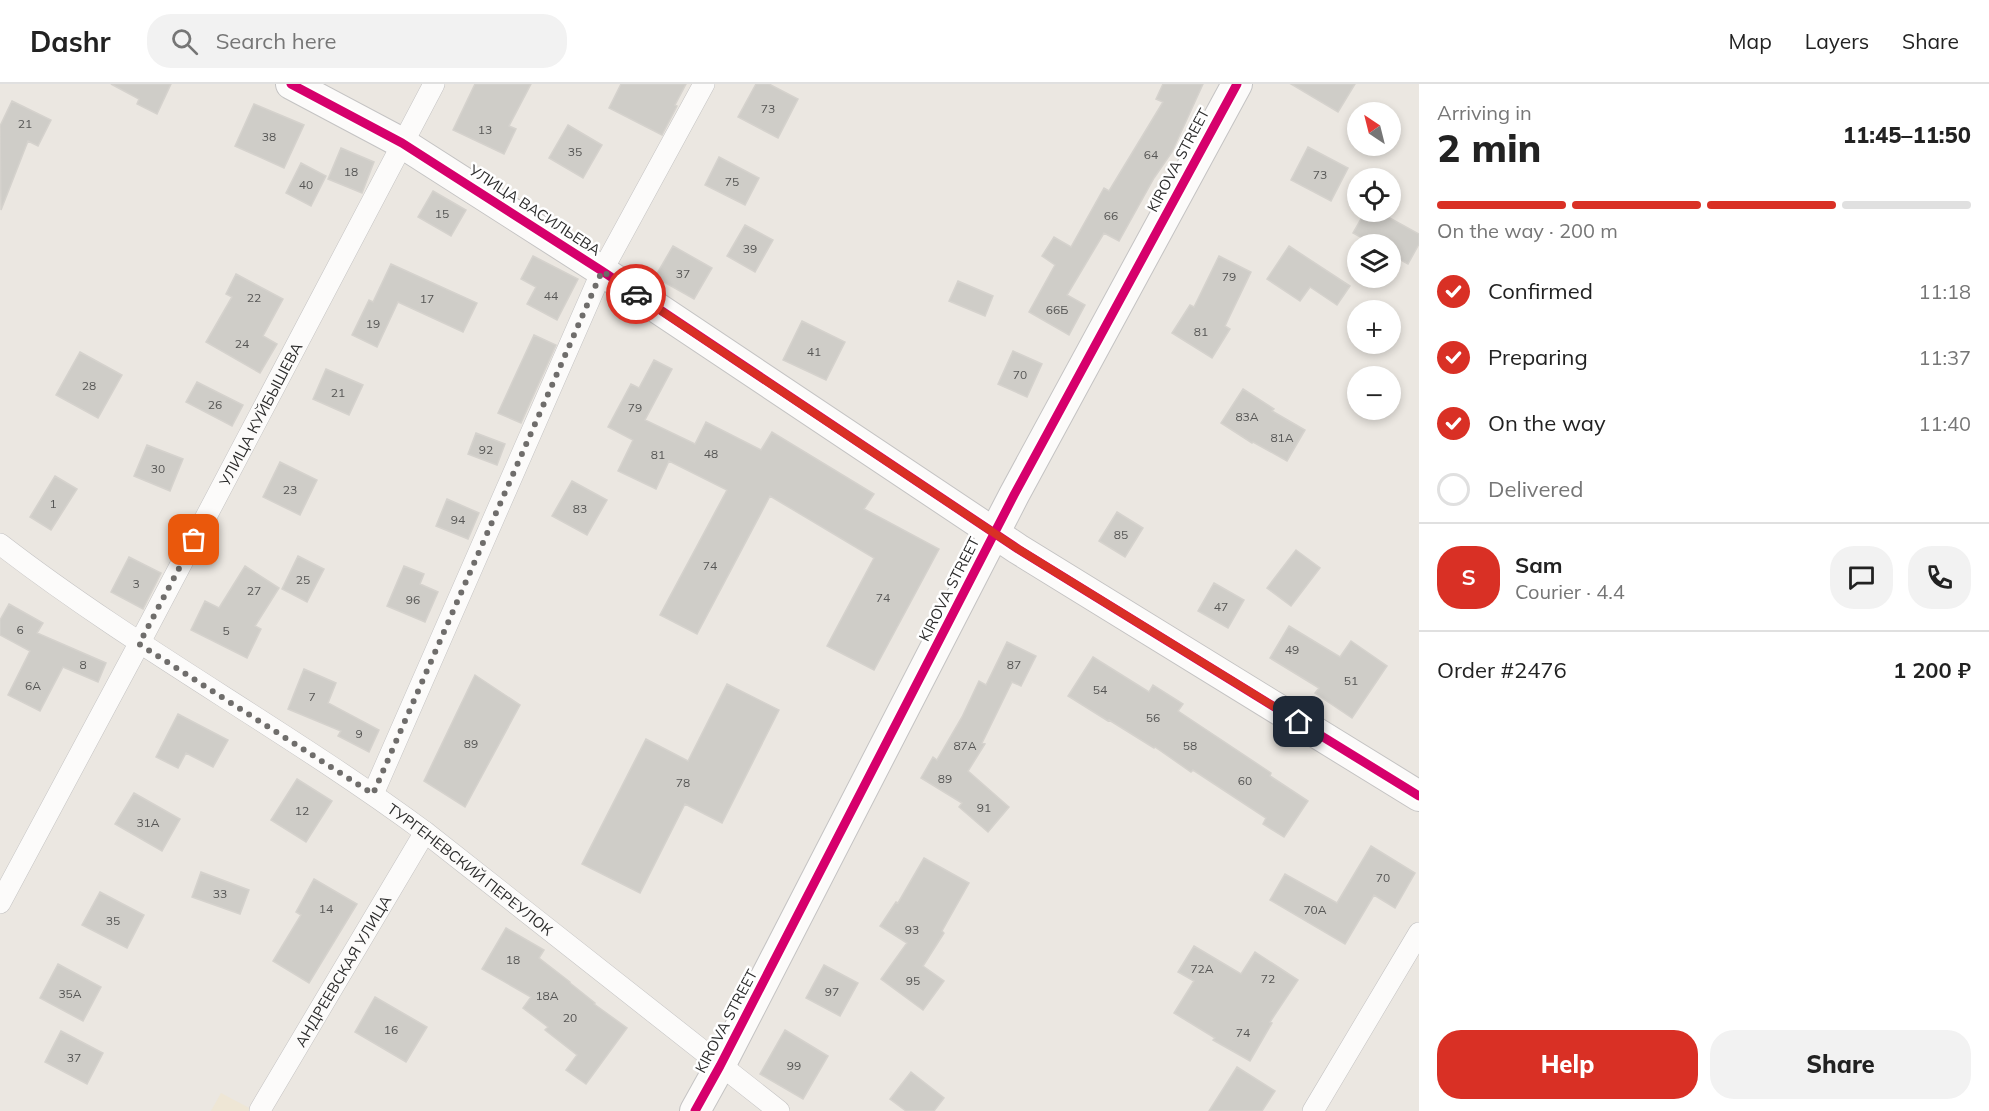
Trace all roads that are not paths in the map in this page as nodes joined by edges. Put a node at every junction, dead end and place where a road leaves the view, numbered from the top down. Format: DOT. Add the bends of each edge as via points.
graph roads {
  1 [pos="291,84"];
  2 [pos="434,84"];
  3 [pos="704,84"];
  4 [pos="1237,84"];
  5 [pos="402,143"];
  6 [pos="602,271"];
  7 [pos="995,532"];
  8 [pos="0,544"];
  9 [pos="139,644"];
  10 [pos="373,794"];
  11 [pos="1419,796"];
  12 [pos="425,832"];
  13 [pos="0,903"];
  14 [pos="1419,933"];
  15 [pos="720,1066"];
  16 [pos="260,1110"];
  17 [pos="695,1111"];
  18 [pos="779,1111"];
  19 [pos="1312,1111"];
  1 -- 5 [label="street, УЛИЦА ВАСИЛЬЕВА"];
  2 -- 5 [label="street, УЛИЦА КУЙБЫШЕВА"];
  3 -- 6 [label="street"];
  4 -- 7 [label="street, KIROVA STREET"];
  5 -- 6 [label="street, УЛИЦА ВАСИЛЬЕВА"];
  5 -- 9 [label="street, УЛИЦА КУЙБЫШЕВА"];
  6 -- 7 [label="street, УЛИЦА ВАСИЛЬЕВА"];
  6 -- 10 [label="street"];
  7 -- 11 [label="street, УЛИЦА ВАСИЛЬЕВА"];
  7 -- 15 [label="street, KIROVA STREET"];
  8 -- 9 [label="street, ТУРГЕНЕВСКИЙ ПЕРЕУЛОК"];
  9 -- 10 [label="street, ТУРГЕНЕВСКИЙ ПЕРЕУЛОК"];
  9 -- 13 [label="street, УЛИЦА КУЙБЫШЕВА"];
  10 -- 12 [label="street, ТУРГЕНЕВСКИЙ ПЕРЕУЛОК"];
  12 -- 15 [label="street, ТУРГЕНЕВСКИЙ ПЕРЕУЛОК"];
  12 -- 16 [label="street, АНДРЕЕВСКАЯ УЛИЦА"];
  14 -- 19 [label="street"];
  15 -- 17 [label="street, KIROVA STREET"];
  15 -- 18 [label="street, ТУРГЕНЕВСКИЙ ПЕРЕУЛОК"];
}
